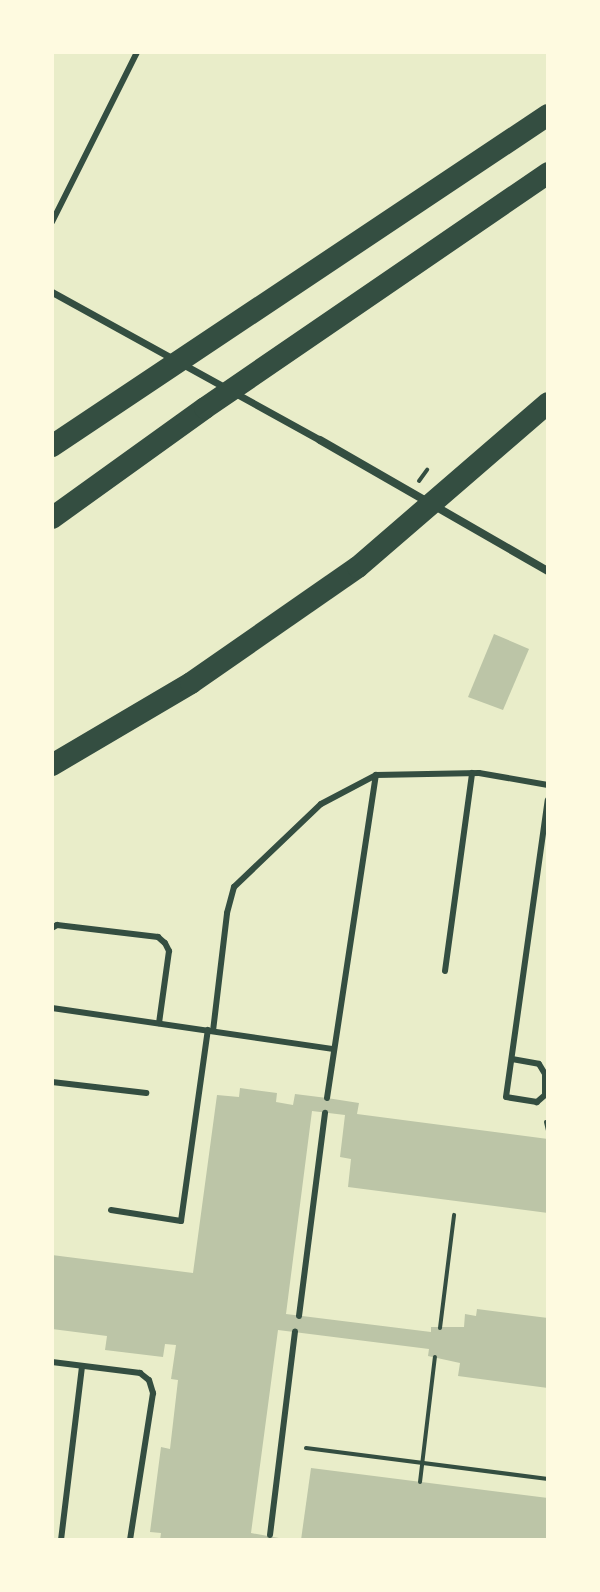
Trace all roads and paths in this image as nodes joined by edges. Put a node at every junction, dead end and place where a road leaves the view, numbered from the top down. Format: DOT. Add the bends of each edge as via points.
graph roads {
  1 [pos="137,52"];
  2 [pos="548,115"];
  3 [pos="548,173"];
  4 [pos="52,222"];
  5 [pos="52,292"];
  6 [pos="131,392"];
  7 [pos="548,403"];
  8 [pos="52,426"];
  9 [pos="320,440"];
  10 [pos="52,446"];
  11 [pos="52,518"];
  12 [pos="548,571"];
  13 [pos="52,765"];
  14 [pos="472,773"];
  15 [pos="376,775"];
  16 [pos="548,785"];
  17 [pos="548,800"];
  18 [pos="52,928"];
  19 [pos="445,971"];
  20 [pos="52,1008"];
  21 [pos="159,1023"];
  22 [pos="210,1031"];
  23 [pos="332,1049"];
  24 [pos="512,1059"];
  25 [pos="52,1082"];
  26 [pos="146,1093"];
  27 [pos="327,1098"];
  28 [pos="325,1113"];
  29 [pos="546,1122"];
  30 [pos="548,1131"];
  31 [pos="111,1210"];
  32 [pos="454,1215"];
  33 [pos="299,1316"];
  34 [pos="440,1328"];
  35 [pos="295,1332"];
  36 [pos="435,1357"];
  37 [pos="52,1362"];
  38 [pos="82,1366"];
  39 [pos="306,1448"];
  40 [pos="422,1463"];
  41 [pos="548,1479"];
  42 [pos="420,1482"];
  43 [pos="270,1535"];
  44 [pos="61,1540"];
  45 [pos="130,1540"];
  1 -- 4 [label="lane"];
  2 -- 6 [label="highway"];
  3 -- 11 [label="highway"];
  5 -- 9 [label="street"];
  6 -- 8 [label="highway"];
  6 -- 10 [label="highway"];
  7 -- 13 [label="highway" via="358,567 191,683"];
  9 -- 12 [label="street"];
  14 -- 15 [label="lane"];
  14 -- 16 [label="lane"];
  14 -- 19 [label="lane"];
  15 -- 22 [label="lane" via="321,804 234,887"];
  15 -- 23 [label="lane"];
  17 -- 24 [label="lane"];
  18 -- 21 [label="lane" via="158,937 165,943 169,951"];
  20 -- 21 [label="lane"];
  21 -- 22 [label="lane"];
  22 -- 23 [label="lane"];
  22 -- 31 [label="lane" via="181,1221"];
  23 -- 27 [label="lane"];
  24 -- 24 [label="lane" via="506,1097 537,1102 545,1095 545,1074 539,1064"];
  25 -- 26 [label="lane"];
  28 -- 33 [label="lane"];
  29 -- 30 [label="path"];
  32 -- 34 [label="path"];
  35 -- 43 [label="lane"];
  36 -- 40 [label="path"];
  37 -- 38 [label="lane"];
  38 -- 44 [label="lane"];
  38 -- 45 [label="lane" via="140,1373 153,1393"];
  39 -- 40 [label="path"];
  40 -- 41 [label="path"];
  40 -- 42 [label="path"];
}
